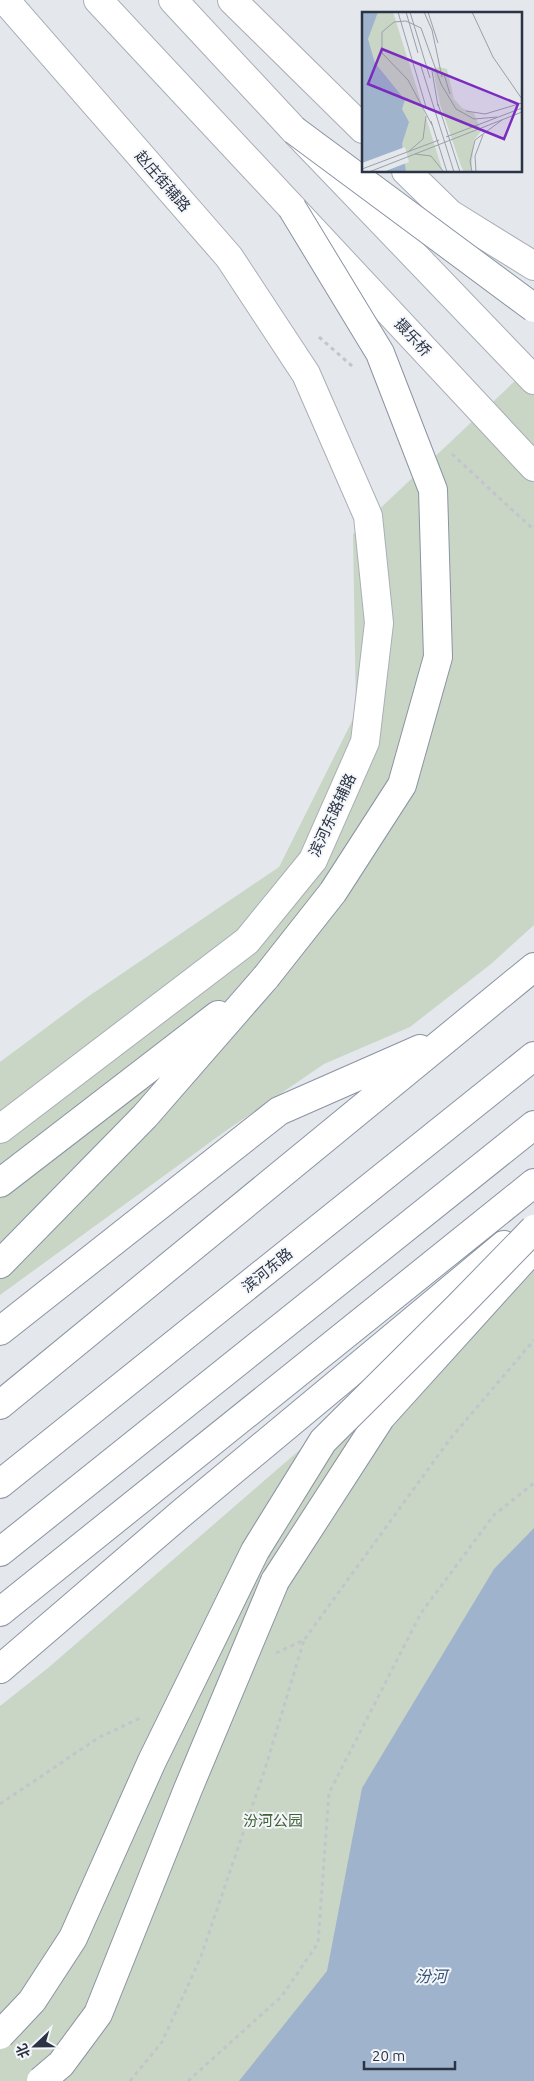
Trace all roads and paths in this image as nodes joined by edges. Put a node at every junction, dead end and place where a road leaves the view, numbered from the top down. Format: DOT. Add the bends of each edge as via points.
graph roads {
  1 [pos="5,0"];
  2 [pos="98,0"];
  3 [pos="174,0"];
  4 [pos="232,0"];
  5 [pos="362,128"];
  6 [pos="294,130"];
  7 [pos="407,172"];
  8 [pos="292,208"];
  9 [pos="534,266"];
  10 [pos="534,308"];
  11 [pos="316,334"];
  12 [pos="352,366"];
  13 [pos="306,374"];
  14 [pos="534,380"];
  15 [pos="446,450"];
  16 [pos="534,467"];
  17 [pos="534,530"];
  18 [pos="534,967"];
  19 [pos="266,977"];
  20 [pos="451,1035"];
  21 [pos="534,1056"];
  22 [pos="534,1124"];
  23 [pos="0,1128"];
  24 [pos="0,1183"];
  25 [pos="534,1183"];
  26 [pos="534,1220"];
  27 [pos="534,1229"];
  28 [pos="534,1248"];
  29 [pos="0,1264"];
  30 [pos="0,1331"];
  31 [pos="0,1405"];
  32 [pos="0,1484"];
  33 [pos="534,1484"];
  34 [pos="0,1552"];
  35 [pos="0,1612"];
  36 [pos="304,1640"];
  37 [pos="0,1669"];
  38 [pos="0,2035"];
  39 [pos="41,2081"];
  40 [pos="130,2081"];
  41 [pos="188,2081"];
  1 -- 13 [label="main road, 赵庄街辅路" via="229,257"];
  2 -- 8 [label="main road"];
  3 -- 6 [label="main road"];
  4 -- 5 [label="main road"];
  6 -- 10 [label="main road, bridge"];
  6 -- 14 [label="main road, bridge"];
  7 -- 9 [label="main road" via="450,214"];
  8 -- 16 [label="main road, 摄乐桥, bridge"];
  8 -- 19 [label="main road, bridge" via="380,352 433,490 438,657 402,785 333,892"];
  11 -- 12 [label="path"];
  13 -- 23 [label="main road, 滨河东路辅路" via="368,516 379,622 365,742 313,860 247,941"];
  15 -- 17 [label="path"];
  18 -- 20 [label="main road"];
  19 -- 24 [label="main road"];
  19 -- 29 [label="main road" via="145,1116"];
  20 -- 30 [label="main road" via="279,1111"];
  20 -- 31 [label="main road"];
  21 -- 32 [label="main road, 滨河东路"];
  22 -- 34 [label="main road"];
  25 -- 35 [label="main road"];
  26 -- 37 [label="main road"];
  27 -- 38 [label="main road, bridge" via="323,1441 255,1551 152,1761 73,1938 32,2001"];
  28 -- 39 [label="main road, bridge" via="381,1417 275,1580 98,2014 61,2064"];
  33 -- 41 [label="path" via="494,1515 421,1613 329,1793 318,1943 282,1996"];
  36 -- 40 [label="path" via="265,1770 200,1959 162,2042"];
}
